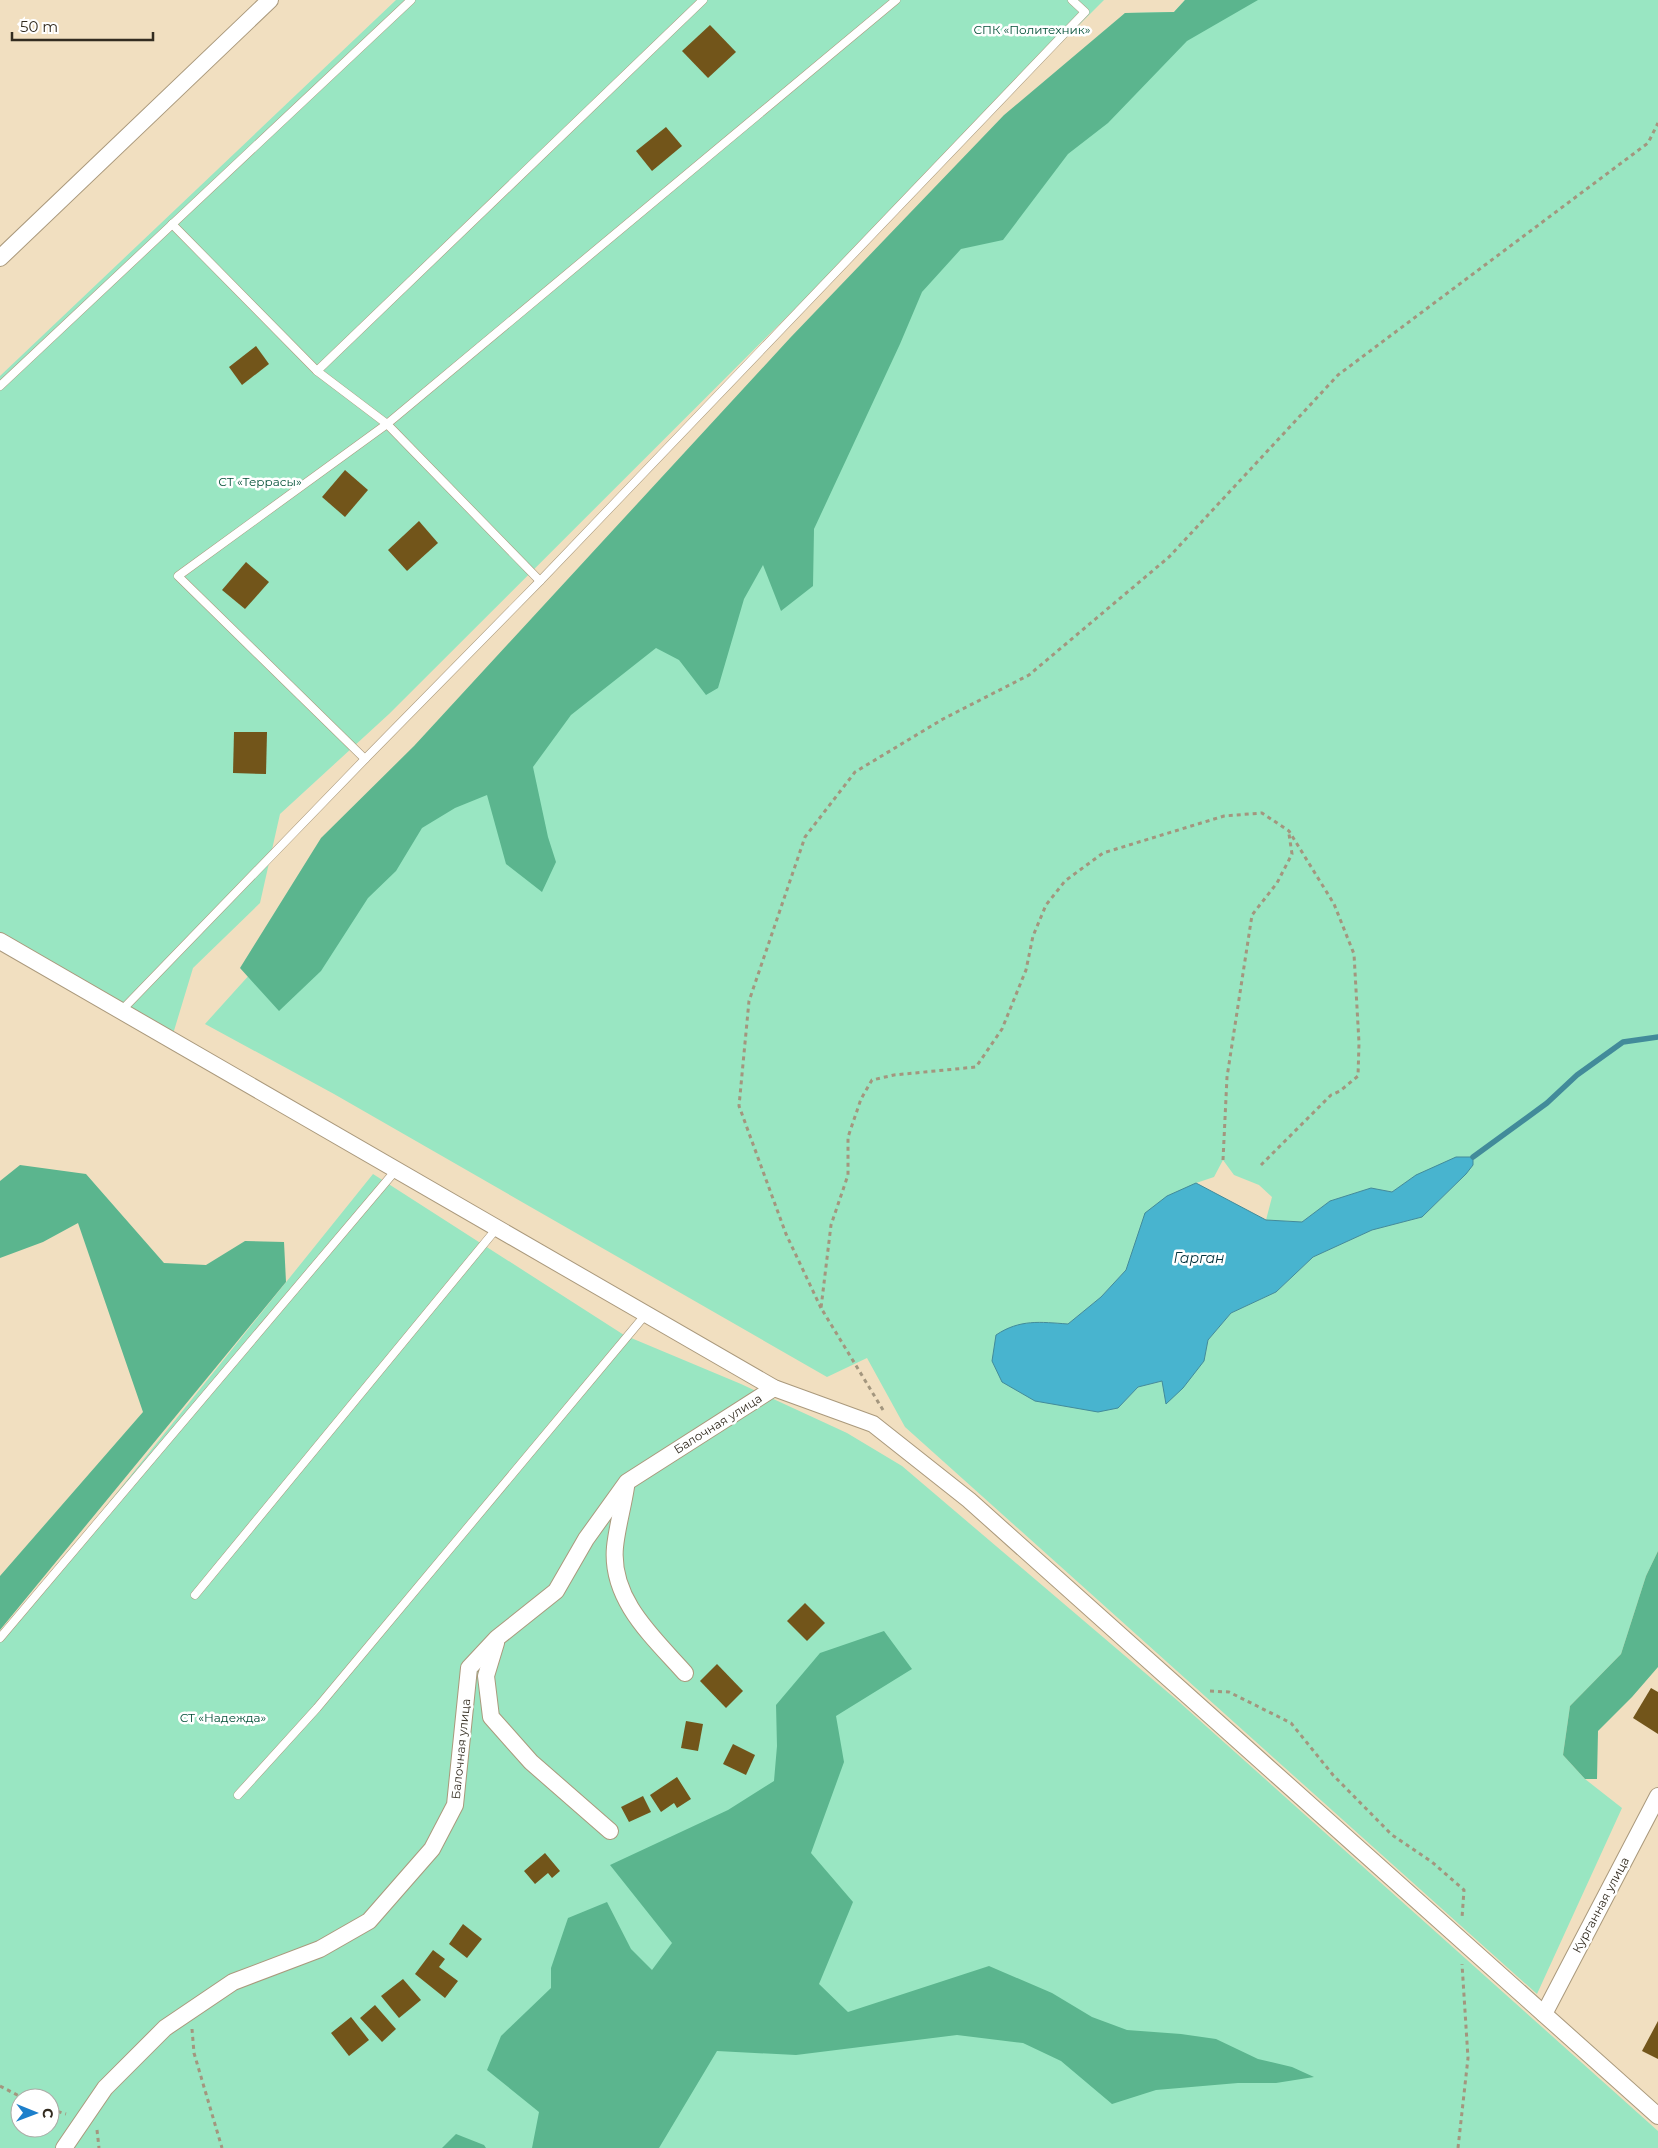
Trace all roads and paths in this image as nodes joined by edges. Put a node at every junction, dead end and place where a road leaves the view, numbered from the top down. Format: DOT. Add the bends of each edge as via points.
graph roads {
  1 [pos="270,0"];
  2 [pos="411,0"];
  3 [pos="703,0"];
  4 [pos="896,0"];
  5 [pos="1072,0"];
  6 [pos="1658,123"];
  7 [pos="172,224"];
  8 [pos="0,258"];
  9 [pos="317,371"];
  10 [pos="0,386"];
  11 [pos="388,424"];
  12 [pos="540,581"];
  13 [pos="365,759"];
  14 [pos="1289,831"];
  15 [pos="0,941"];
  16 [pos="122,1011"];
  17 [pos="1223,1160"];
  18 [pos="1261,1165"];
  19 [pos="396,1170"];
  20 [pos="497,1228"];
  21 [pos="821,1308"];
  22 [pos="646,1314"];
  23 [pos="774,1388"];
  24 [pos="888,1418"];
  25 [pos="627,1482"];
  26 [pos="195,1595"];
  27 [pos="0,1638"];
  28 [pos="498,1638"];
  29 [pos="686,1673"];
  30 [pos="238,1795"];
  31 [pos="1658,1796"];
  32 [pos="610,1831"];
  33 [pos="190,2011"];
  34 [pos="1544,2014"];
  35 [pos="1658,2116"];
  36 [pos="64,2148"];
  37 [pos="222,2148"];
  1 -- 8 [label="street"];
  2 -- 7 [label="lane"];
  3 -- 9 [label="lane"];
  4 -- 11 [label="lane"];
  5 -- 12 [label="lane" via="1085,12"];
  6 -- 21 [label="path" via="1648,143 1338,375 1169,557 1029,675 943,719 856,772 805,838 749,1001 739,1106 786,1234"];
  7 -- 9 [label="lane"];
  7 -- 10 [label="lane"];
  9 -- 11 [label="lane"];
  11 -- 12 [label="lane"];
  11 -- 13 [label="lane" via="178,576"];
  12 -- 13 [label="lane"];
  13 -- 16 [label="lane"];
  14 -- 17 [label="path" via="1292,854 1277,883 1252,915 1227,1077"];
  14 -- 18 [label="path" via="1334,904 1354,954 1358,1076 1331,1095"];
  14 -- 21 [label="path" via="1262,813 1224,816 1103,853 1066,881 1046,905 1033,936 1026,970 1002,1029 976,1067 872,1080 861,1099 848,1137 848,1175 830,1225"];
  15 -- 16 [label="street"];
  16 -- 19 [label="street"];
  19 -- 20 [label="street"];
  19 -- 27 [label="lane"];
  20 -- 22 [label="street"];
  20 -- 26 [label="lane"];
  21 -- 24 [label="path"];
  22 -- 23 [label="street"];
  22 -- 30 [label="lane" via="316,1708"];
  23 -- 25 [label="street, Балочная улица"];
  23 -- 34 [label="street" via="873,1424 969,1500"];
  25 -- 28 [label="street, Балочная улица" via="586,1539 556,1592"];
  25 -- 29 [label="street" via="614,1549 619,1584 634,1616"];
  28 -- 32 [label="street" via="486,1676 491,1717 531,1762"];
  28 -- 33 [label="street, Балочная улица" via="469,1668 456,1805 432,1849 369,1922 320,1949 233,1982"];
  31 -- 34 [label="street, Курганная улица"];
  33 -- 36 [label="street, Балочная улица" via="165,2028 105,2088"];
  33 -- 37 [label="path" via="194,2053"];
  34 -- 35 [label="street"];
}
